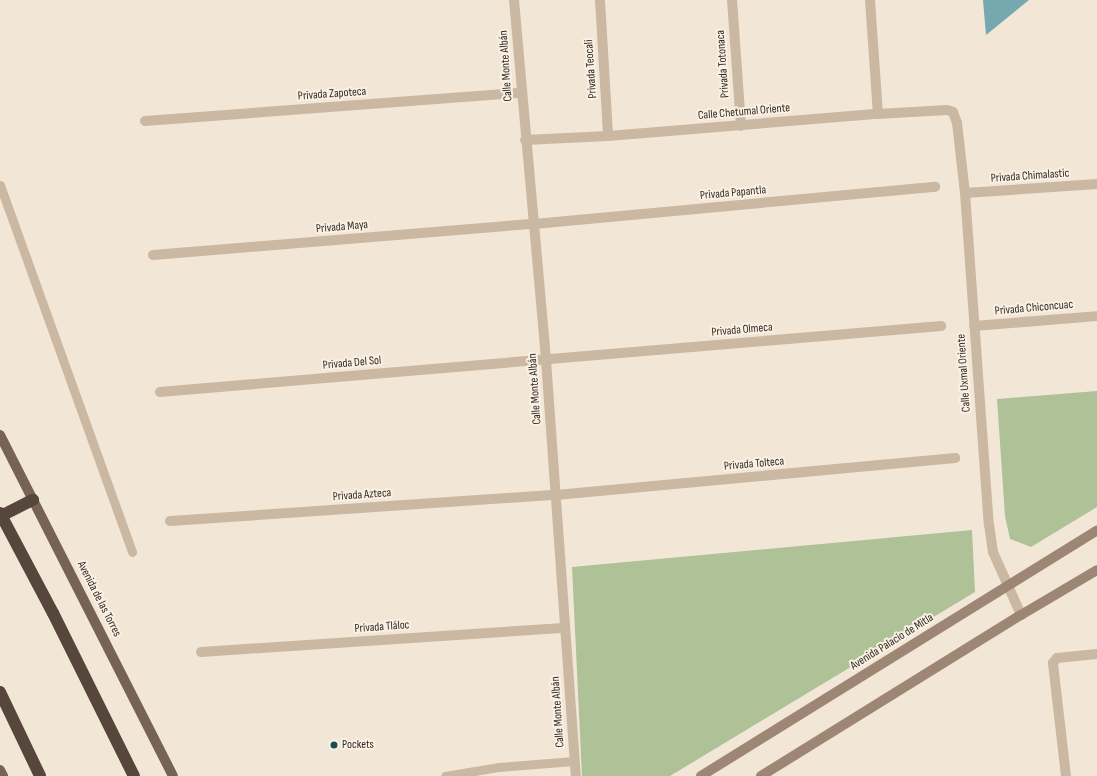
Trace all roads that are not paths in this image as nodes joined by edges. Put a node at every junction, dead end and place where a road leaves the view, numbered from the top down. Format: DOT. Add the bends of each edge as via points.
graph roads {
  1 [pos="514,0"];
  2 [pos="600,0"];
  3 [pos="732,0"];
  4 [pos="870,0"];
  5 [pos="521,94"];
  6 [pos="878,114"];
  7 [pos="145,121"];
  8 [pos="957,123"];
  9 [pos="741,126"];
  10 [pos="608,136"];
  11 [pos="525,140"];
  12 [pos="1097,184"];
  13 [pos="0,185"];
  14 [pos="935,187"];
  15 [pos="965,194"];
  16 [pos="534,224"];
  17 [pos="153,255"];
  18 [pos="1097,316"];
  19 [pos="941,326"];
  20 [pos="974,326"];
  21 [pos="546,360"];
  22 [pos="160,392"];
  23 [pos="0,435"];
  24 [pos="955,458"];
  25 [pos="556,495"];
  26 [pos="33,500"];
  27 [pos="1,515"];
  28 [pos="170,521"];
  29 [pos="1097,530"];
  30 [pos="132,552"];
  31 [pos="1097,570"];
  32 [pos="1007,585"];
  33 [pos="1021,615"];
  34 [pos="564,628"];
  35 [pos="201,652"];
  36 [pos="1097,654"];
  37 [pos="0,692"];
  38 [pos="574,761"];
  39 [pos="0,770"];
  40 [pos="3,776"];
  41 [pos="40,776"];
  42 [pos="134,776"];
  43 [pos="173,776"];
  44 [pos="445,776"];
  45 [pos="576,776"];
  46 [pos="701,776"];
  47 [pos="761,776"];
  48 [pos="1066,776"];
  1 -- 5 [label="street, Calle Monte Albán"];
  2 -- 10 [label="street, Privada Teocali"];
  3 -- 9 [label="street, Privada Totonaca"];
  4 -- 6 [label="street"];
  5 -- 7 [label="street, Privada Zapoteca"];
  5 -- 11 [label="street, Calle Monte Albán"];
  6 -- 8 [label="street, Calle Chetumal Oriente" via="946,110 953,112"];
  6 -- 9 [label="street, Calle Chetumal Oriente"];
  8 -- 15 [label="street, Calle Uxmal Oriente"];
  9 -- 10 [label="street, Calle Chetumal Oriente"];
  10 -- 11 [label="street, Calle Chetumal Oriente"];
  11 -- 16 [label="street, Calle Monte Albán"];
  12 -- 15 [label="street, Privada Chimalastic"];
  13 -- 30 [label="lane"];
  14 -- 16 [label="street, Privada Papantla"];
  15 -- 20 [label="street, Calle Uxmal Oriente"];
  16 -- 17 [label="street, Privada Maya"];
  16 -- 21 [label="street, Calle Monte Albán"];
  18 -- 20 [label="street, Privada Chiconcuac"];
  19 -- 21 [label="street, Privada Olmeca"];
  20 -- 32 [label="street, Calle Uxmal Oriente" via="989,524 993,552"];
  21 -- 22 [label="street, Privada Del Sol"];
  21 -- 25 [label="street, Calle Monte Albán"];
  23 -- 26 [label="main road, Avenida de las Torres"];
  24 -- 25 [label="street, Privada Tolteca"];
  25 -- 28 [label="street, Privada Azteca"];
  25 -- 34 [label="street, Calle Monte Albán"];
  26 -- 27 [label="highway"];
  26 -- 43 [label="main road, Avenida de las Torres"];
  27 -- 42 [label="highway" via="53,612"];
  29 -- 32 [label="main road, Avenida Palacio de Mitla"];
  31 -- 33 [label="main road"];
  32 -- 33 [label="street, Calle Uxmal Oriente"];
  32 -- 46 [label="main road, Avenida Palacio de Mitla"];
  33 -- 47 [label="main road"];
  34 -- 35 [label="street, Privada Tláloc"];
  34 -- 38 [label="street, Calle Monte Albán"];
  36 -- 48 [label="street" via="1057,658 1053,663"];
  37 -- 41 [label="highway"];
  38 -- 44 [label="lane" via="499,766"];
  38 -- 45 [label="street, Calle Monte Albán"];
  39 -- 40 [label="main road"];
}
